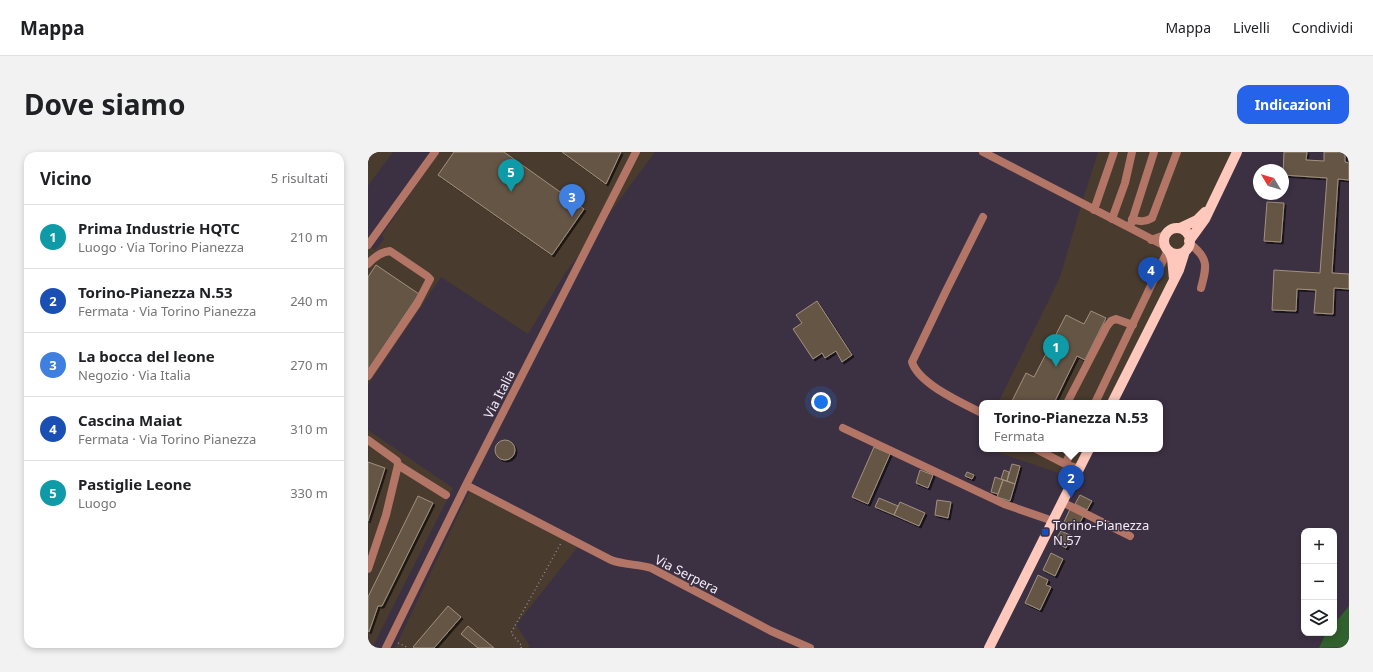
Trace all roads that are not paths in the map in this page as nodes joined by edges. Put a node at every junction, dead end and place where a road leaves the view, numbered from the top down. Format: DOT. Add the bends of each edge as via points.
graph roads {
  1 [pos="435,152"];
  2 [pos="636,152"];
  3 [pos="983,152"];
  4 [pos="1114,152"];
  5 [pos="1132,152"];
  6 [pos="1154,152"];
  7 [pos="1177,152"];
  8 [pos="1237,152"];
  9 [pos="1094,210"];
  10 [pos="1209,210"];
  11 [pos="983,217"];
  12 [pos="1112,219"];
  13 [pos="1132,219"];
  14 [pos="1129,228"];
  15 [pos="1180,228"];
  16 [pos="1165,235"];
  17 [pos="1151,240"];
  18 [pos="368,245"];
  19 [pos="1188,246"];
  20 [pos="1168,249"];
  21 [pos="368,264"];
  22 [pos="1174,279"];
  23 [pos="1201,288"];
  24 [pos="1132,325"];
  25 [pos="368,376"];
  26 [pos="1069,400"];
  27 [pos="1096,400"];
  28 [pos="1114,400"];
  29 [pos="979,412"];
  30 [pos="843,428"];
  31 [pos="368,440"];
  32 [pos="1044,452"];
  33 [pos="1071,452"];
  34 [pos="1088,452"];
  35 [pos="1065,464"];
  36 [pos="398,465"];
  37 [pos="1079,469"];
  38 [pos="466,485"];
  39 [pos="446,495"];
  40 [pos="1062,502"];
  41 [pos="1053,521"];
  42 [pos="1130,536"];
  43 [pos="368,569"];
  44 [pos="386,648"];
  45 [pos="810,648"];
  46 [pos="989,648"];
  1 -- 18 [label="street"];
  2 -- 38 [label="street, Via Italia"];
  3 -- 9 [label="street"];
  4 -- 9 [label="street"];
  5 -- 12 [label="street" via="1125,183"];
  6 -- 13 [label="street"];
  7 -- 13 [label="street" via="1152,218 1138,222"];
  8 -- 10 [label="main road"];
  9 -- 12 [label="street"];
  10 -- 15 [label="main road" via="1197,220"];
  10 -- 19 [label="main road"];
  11 -- 29 [label="street" via="912,362 921,378"];
  12 -- 14 [label="street"];
  13 -- 14 [label="street"];
  14 -- 17 [label="street"];
  15 -- 16 [label="main road" via="1171,229"];
  15 -- 19 [label="main road" via="1187,233"];
  16 -- 17 [label="street"];
  16 -- 20 [label="main road"];
  17 -- 20 [label="street"];
  19 -- 20 [label="main road" via="1177,253"];
  19 -- 22 [label="main road"];
  19 -- 23 [label="street" via="1199,251 1205,260 1206,269"];
  20 -- 22 [label="main road" via="1172,258"];
  20 -- 24 [label="street"];
  21 -- 25 [label="street" via="385,251 390,251 430,279 417,304"];
  22 -- 28 [label="main road"];
  24 -- 26 [label="street" via="1116,319 1111,321"];
  24 -- 27 [label="street"];
  30 -- 41 [label="street" via="1004,504"];
  31 -- 36 [label="street" via="397,461"];
  32 -- 35 [label="street"];
  33 -- 35 [label="street"];
  34 -- 37 [label="main road"];
  35 -- 37 [label="street"];
  36 -- 39 [label="street"];
  36 -- 43 [label="street" via="386,515"];
  37 -- 40 [label="main road"];
  38 -- 44 [label="street, Via Italia"];
  38 -- 45 [label="street, Via Serpera" via="619,563 651,568 771,631"];
  40 -- 41 [label="main road"];
  40 -- 42 [label="street"];
  41 -- 46 [label="main road"];
}
